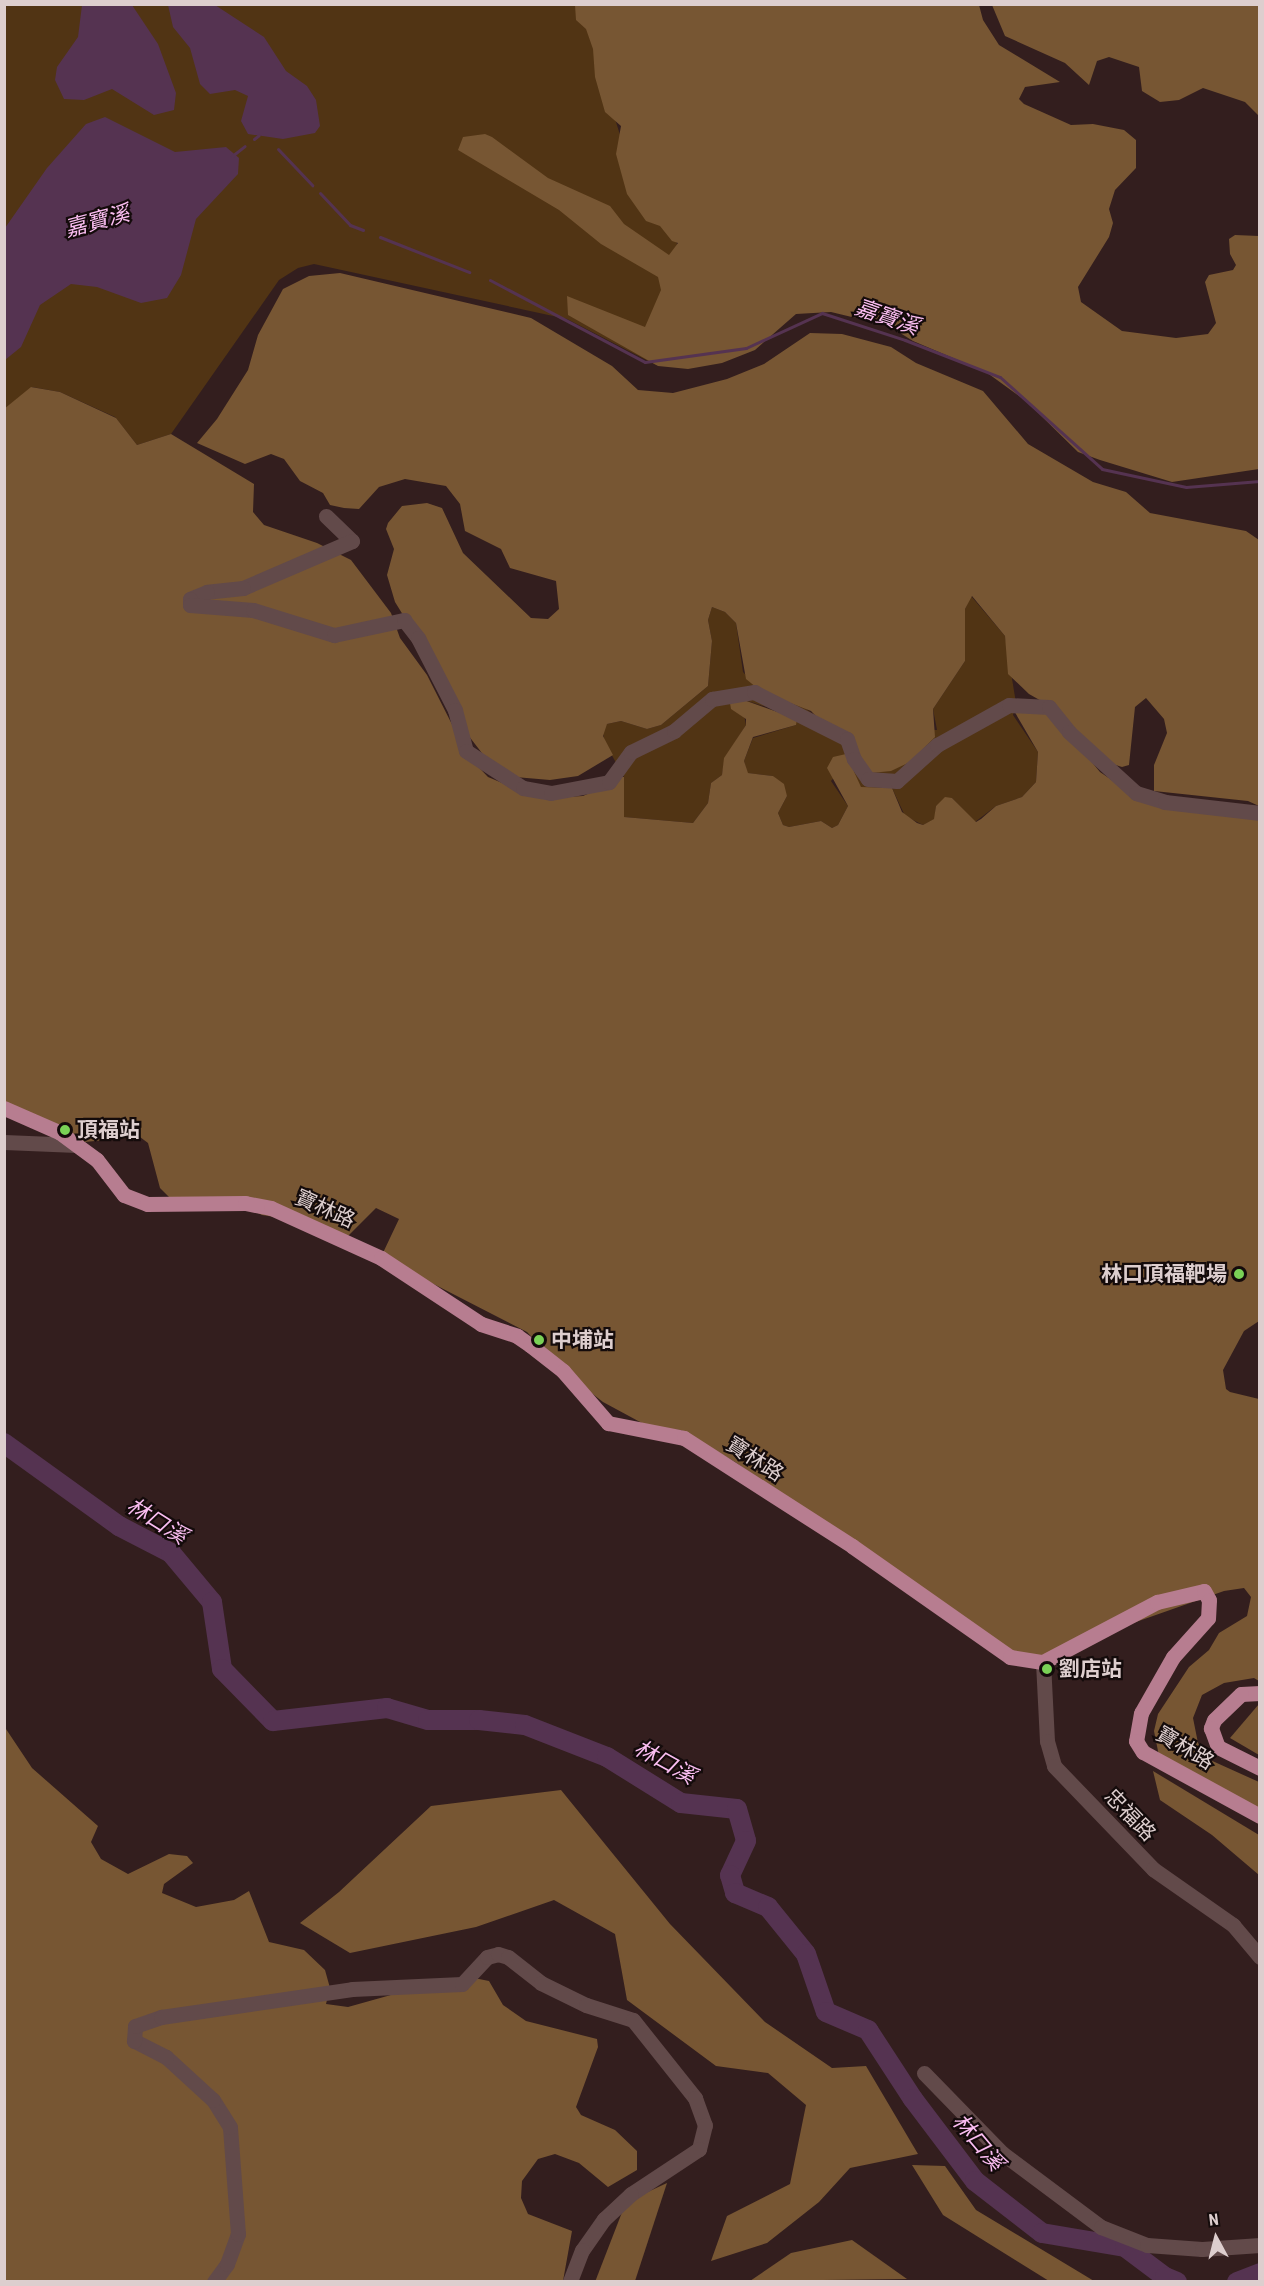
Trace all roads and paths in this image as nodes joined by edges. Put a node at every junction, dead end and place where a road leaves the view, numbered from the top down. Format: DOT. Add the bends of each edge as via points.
graph roads {
  1 [pos="326,516"];
  2 [pos="1260,813"];
  3 [pos="4,1108"];
  4 [pos="4,1142"];
  5 [pos="77,1145"];
  6 [pos="1043,1662"];
  7 [pos="1260,1693"];
  8 [pos="1260,1768"];
  9 [pos="1260,1816"];
  10 [pos="1260,1957"];
  11 [pos="924,2073"];
  12 [pos="1260,2245"];
  13 [pos="214,2282"];
  14 [pos="570,2282"];
  1 -- 2 [label="street" via="352,541 243,588 207,592 190,599 190,605 253,610 334,635 404,620 418,638 455,710 466,751 523,789 551,793 609,782 631,752 674,731 712,699 754,692 847,739 854,759 868,779 897,781 937,745 1009,705 1049,707 1069,732 1136,793 1165,802"];
  3 -- 5 [label="main road, 寶林路"];
  4 -- 5 [label="street"];
  5 -- 6 [label="main road, 寶林路" via="97,1161 124,1195 147,1204 245,1203 271,1208 381,1258 481,1324 517,1336 563,1371 608,1423 684,1438 852,1546 1010,1657"];
  6 -- 9 [label="main road, 寶林路" via="1157,1602 1194,1591 1207,1593 1208,1618 1173,1657 1141,1713 1136,1741 1143,1752"];
  6 -- 10 [label="street, 忠福路" via="1047,1741 1054,1766 1153,1869 1233,1925"];
  7 -- 8 [label="main road, 寶林路" via="1241,1694 1214,1719 1211,1728 1218,1747"];
  11 -- 12 [label="street" via="1002,2153 1101,2227 1147,2245 1202,2249"];
  13 -- 14 [label="street" via="227,2264 238,2234 230,2127 213,2100 166,2057 134,2041 135,2026 161,2017 352,1989 462,1984 487,1956 498,1954 508,1957 541,1983 586,2005 633,2020 695,2098 705,2125 699,2149 632,2194 604,2219 582,2250"];
}
